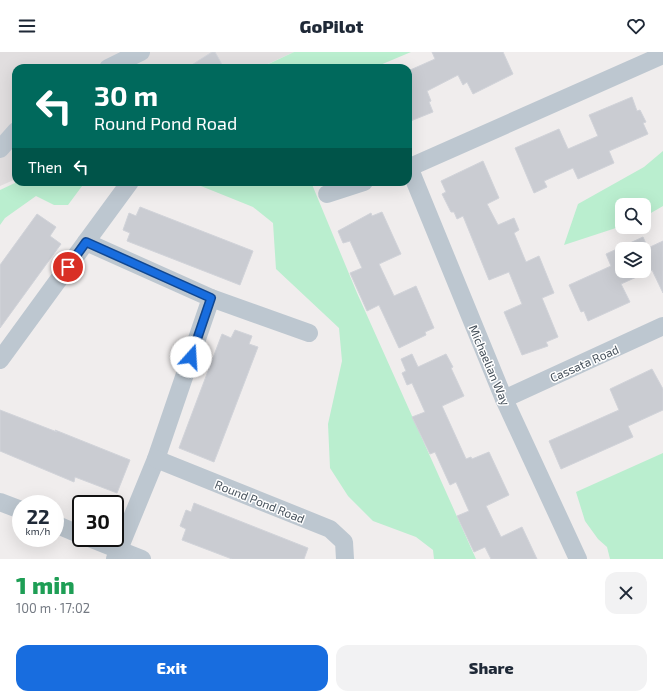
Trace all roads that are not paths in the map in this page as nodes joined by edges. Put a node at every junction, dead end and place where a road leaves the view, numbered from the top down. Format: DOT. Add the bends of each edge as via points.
graph roads {
  1 [pos="141,52"];
  2 [pos="663,55"];
  3 [pos="116,64"];
  4 [pos="12,136"];
  5 [pos="0,149"];
  6 [pos="412,166"];
  7 [pos="412,174"];
  8 [pos="127,186"];
  9 [pos="352,186"];
  10 [pos="327,194"];
  11 [pos="86,242"];
  12 [pos="211,298"];
  13 [pos="663,326"];
  14 [pos="309,332"];
  15 [pos="0,360"];
  16 [pos="504,399"];
  17 [pos="156,459"];
  18 [pos="0,502"];
  19 [pos="12,507"];
  20 [pos="103,547"];
  21 [pos="117,555"];
  22 [pos="142,559"];
  23 [pos="345,559"];
  24 [pos="578,559"];
  1 -- 3 [label="street"];
  2 -- 6 [label="street, Michaelian Way"];
  4 -- 5 [label="street"];
  7 -- 16 [label="street, Michaelian Way"];
  8 -- 11 [label="street"];
  9 -- 10 [label="street"];
  11 -- 12 [label="street"];
  11 -- 15 [label="street"];
  12 -- 14 [label="street"];
  12 -- 17 [label="street"];
  13 -- 16 [label="street, Cassata Road"];
  16 -- 24 [label="street, Michaelian Way"];
  17 -- 21 [label="street"];
  17 -- 23 [label="street, Round Pond Road" via="330,529 344,542"];
  18 -- 19 [label="street"];
  20 -- 21 [label="street"];
  21 -- 22 [label="street"];
}
